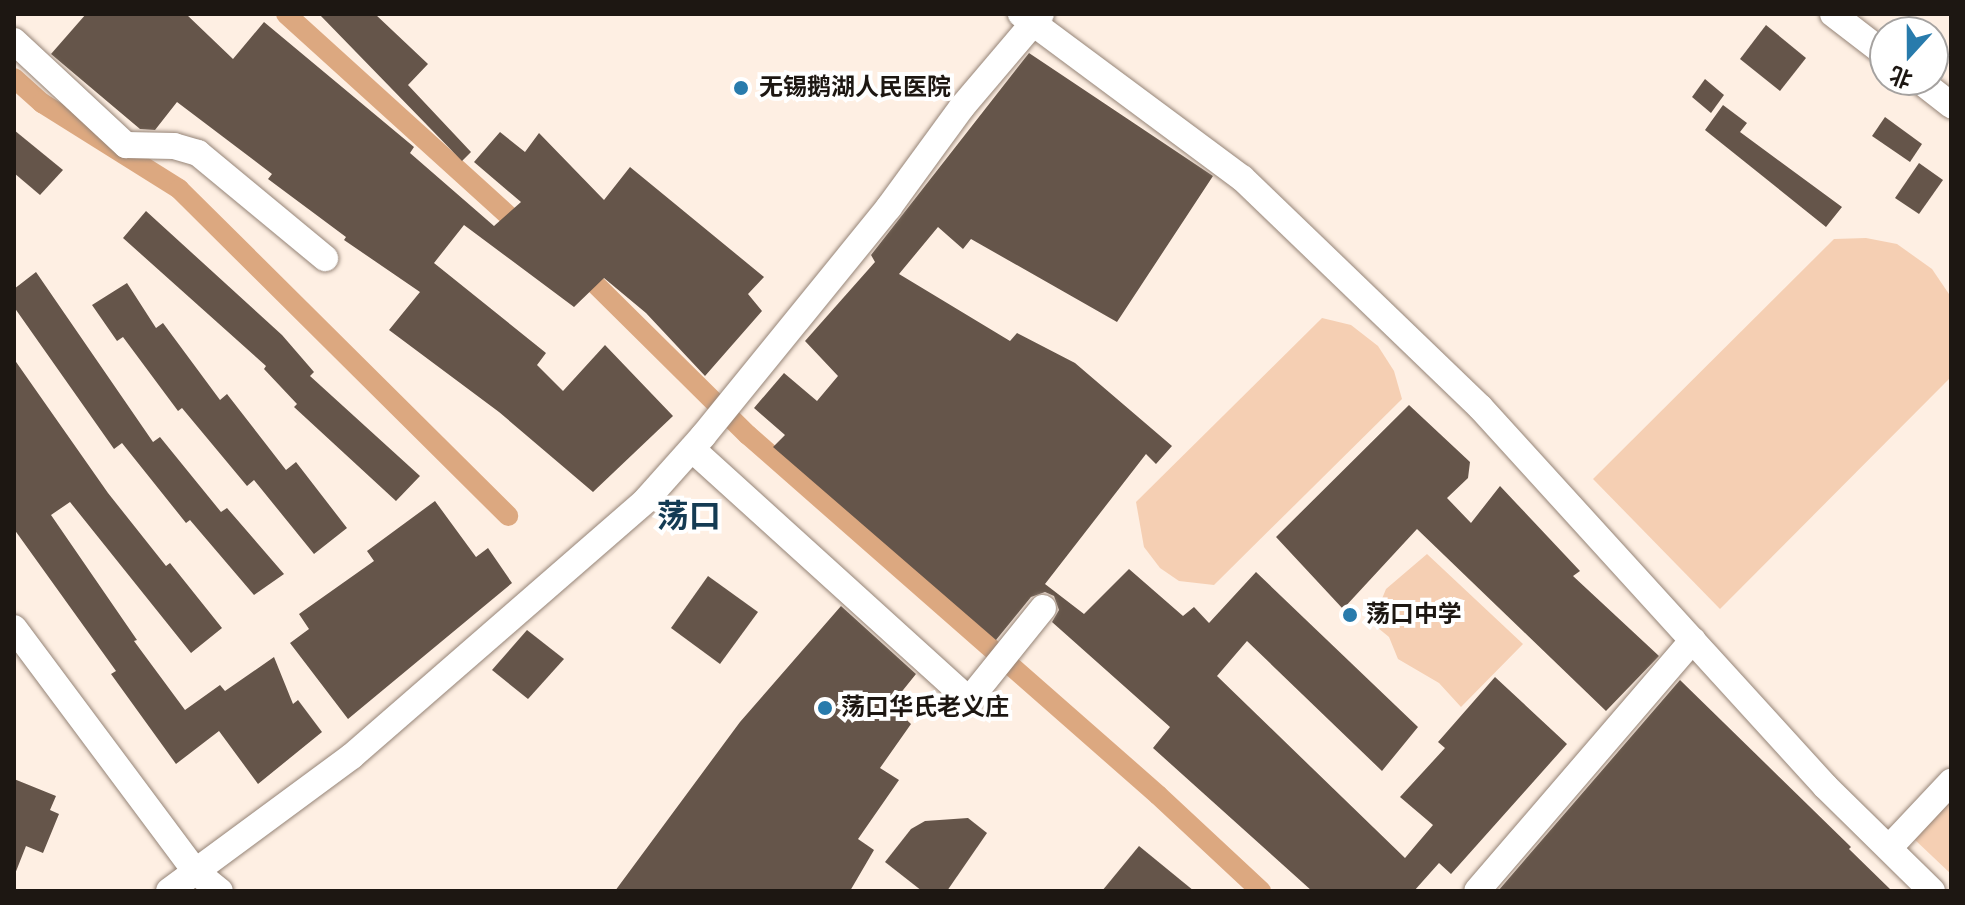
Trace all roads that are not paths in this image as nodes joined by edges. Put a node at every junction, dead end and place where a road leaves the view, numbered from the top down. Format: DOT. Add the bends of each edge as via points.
graph roads {
  1 [pos="1833,14"];
  2 [pos="1032,17"];
  3 [pos="14,41"];
  4 [pos="1869,42"];
  5 [pos="325,258"];
  6 [pos="698,442"];
  7 [pos="1043,608"];
  8 [pos="14,628"];
  9 [pos="1693,640"];
  10 [pos="1951,782"];
  11 [pos="1889,848"];
  12 [pos="195,871"];
  13 [pos="169,891"];
  14 [pos="220,891"];
  15 [pos="1477,891"];
  16 [pos="1932,891"];
  1 -- 4 [label="street"];
  2 -- 6 [label="street"];
  2 -- 9 [label="street" via="1242,178 1480,407"];
  3 -- 5 [label="street" via="126,145 174,146 198,153"];
  6 -- 7 [label="street" via="969,700"];
  6 -- 12 [label="street" via="646,500 352,756"];
  8 -- 12 [label="street"];
  9 -- 11 [label="street" via="1825,786"];
  9 -- 15 [label="street"];
  10 -- 11 [label="street"];
  11 -- 16 [label="street"];
  12 -- 13 [label="street"];
  12 -- 14 [label="street"];
}
